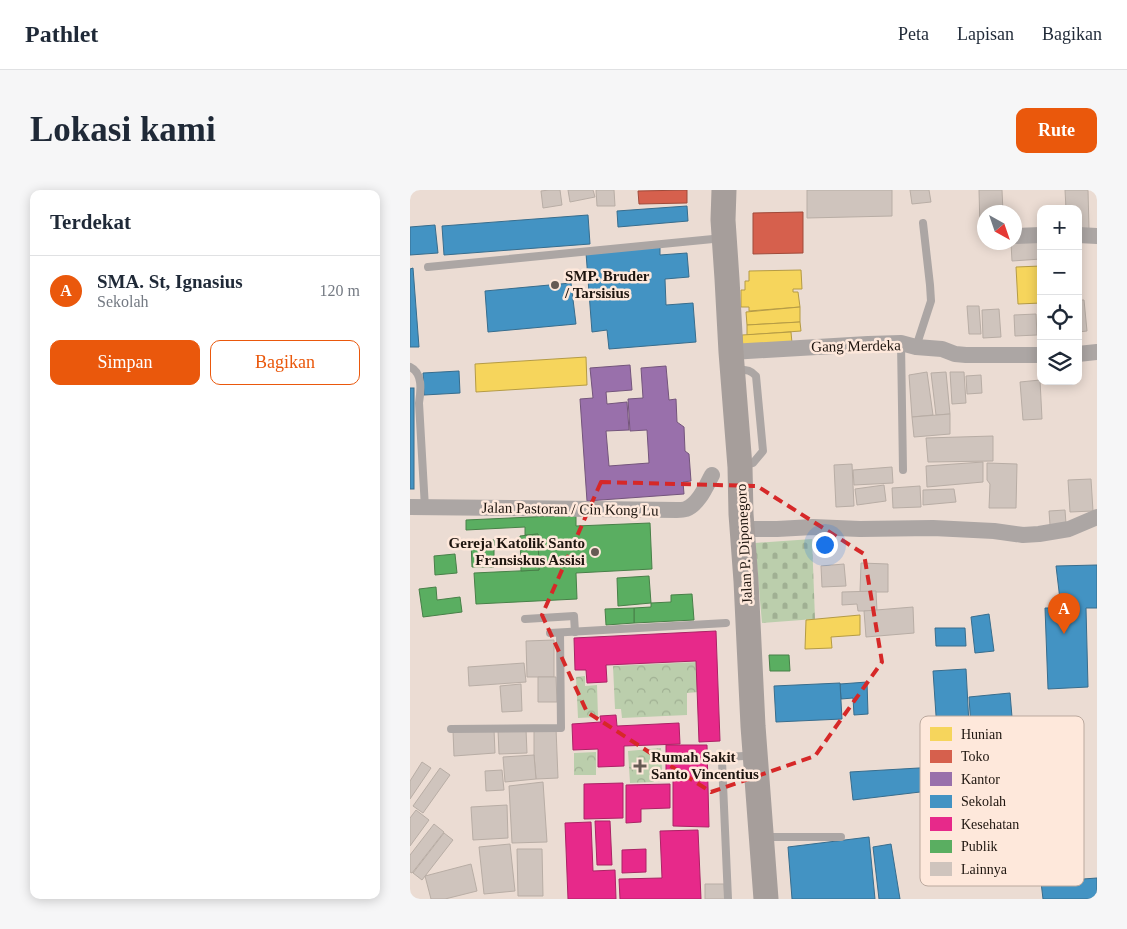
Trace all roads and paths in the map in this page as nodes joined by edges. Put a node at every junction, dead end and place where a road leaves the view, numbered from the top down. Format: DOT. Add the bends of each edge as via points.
graph roads {
  1 [pos="715,190"];
  2 [pos="724,190"];
  3 [pos="923,223"];
  4 [pos="1037,235"];
  5 [pos="1082,235"];
  6 [pos="1022,236"];
  7 [pos="1097,236"];
  8 [pos="713,239"];
  9 [pos="1097,243"];
  10 [pos="428,266"];
  11 [pos="908,345"];
  12 [pos="1097,352"];
  13 [pos="1082,354"];
  14 [pos="1037,355"];
  15 [pos="410,367"];
  16 [pos="729,377"];
  17 [pos="902,470"];
  18 [pos="712,475"];
  19 [pos="418,507"];
  20 [pos="1097,518"];
  21 [pos="742,529"];
  22 [pos="525,619"];
  23 [pos="726,623"];
  24 [pos="575,632"];
  25 [pos="550,633"];
  26 [pos="560,633"];
  27 [pos="451,729"];
  28 [pos="744,756"];
  29 [pos="761,837"];
  30 [pos="841,837"];
  31 [pos="728,899"];
  32 [pos="752,899"];
  33 [pos="766,899"];
  1 -- 8 [label="main road, Jalan P. Diponegoro"];
  2 -- 16 [label="main road, Jalan P. Diponegoro"];
  3 -- 11 [label="lane" via="931,301"];
  4 -- 6 [label="street"];
  5 -- 7 [label="street"];
  7 -- 9 [label="street"];
  8 -- 10 [label="lane"];
  8 -- 16 [label="main road, Jalan P. Diponegoro" via="716,351"];
  11 -- 14 [label="street, Gang Merdeka" via="966,355"];
  11 -- 16 [label="street, Gang Merdeka" via="868,344"];
  11 -- 17 [label="lane"];
  12 -- 13 [label="street"];
  15 -- 19 [label="lane" via="419,376 420,391"];
  16 -- 21 [label="main road, Jalan P. Diponegoro" via="740,467"];
  16 -- 28 [label="main road, Jalan P. Diponegoro" via="732,538"];
  18 -- 19 [label="street, Jalan Pastoran / Cin Kong Lu" via="693,505 678,510"];
  20 -- 21 [label="street" via="1069,529 1023,535 933,528"];
  21 -- 29 [label="main road, Jalan P. Diponegoro"];
  22 -- 24 [label="lane" via="574,616"];
  23 -- 24 [label="lane"];
  24 -- 26 [label="lane"];
  25 -- 26 [label="lane"];
  26 -- 27 [label="lane" via="561,728"];
  28 -- 31 [label="lane" via="726,757 722,761"];
  28 -- 32 [label="main road, Jalan P. Diponegoro"];
  29 -- 30 [label="lane"];
  29 -- 33 [label="main road, Jalan P. Diponegoro"];
}
